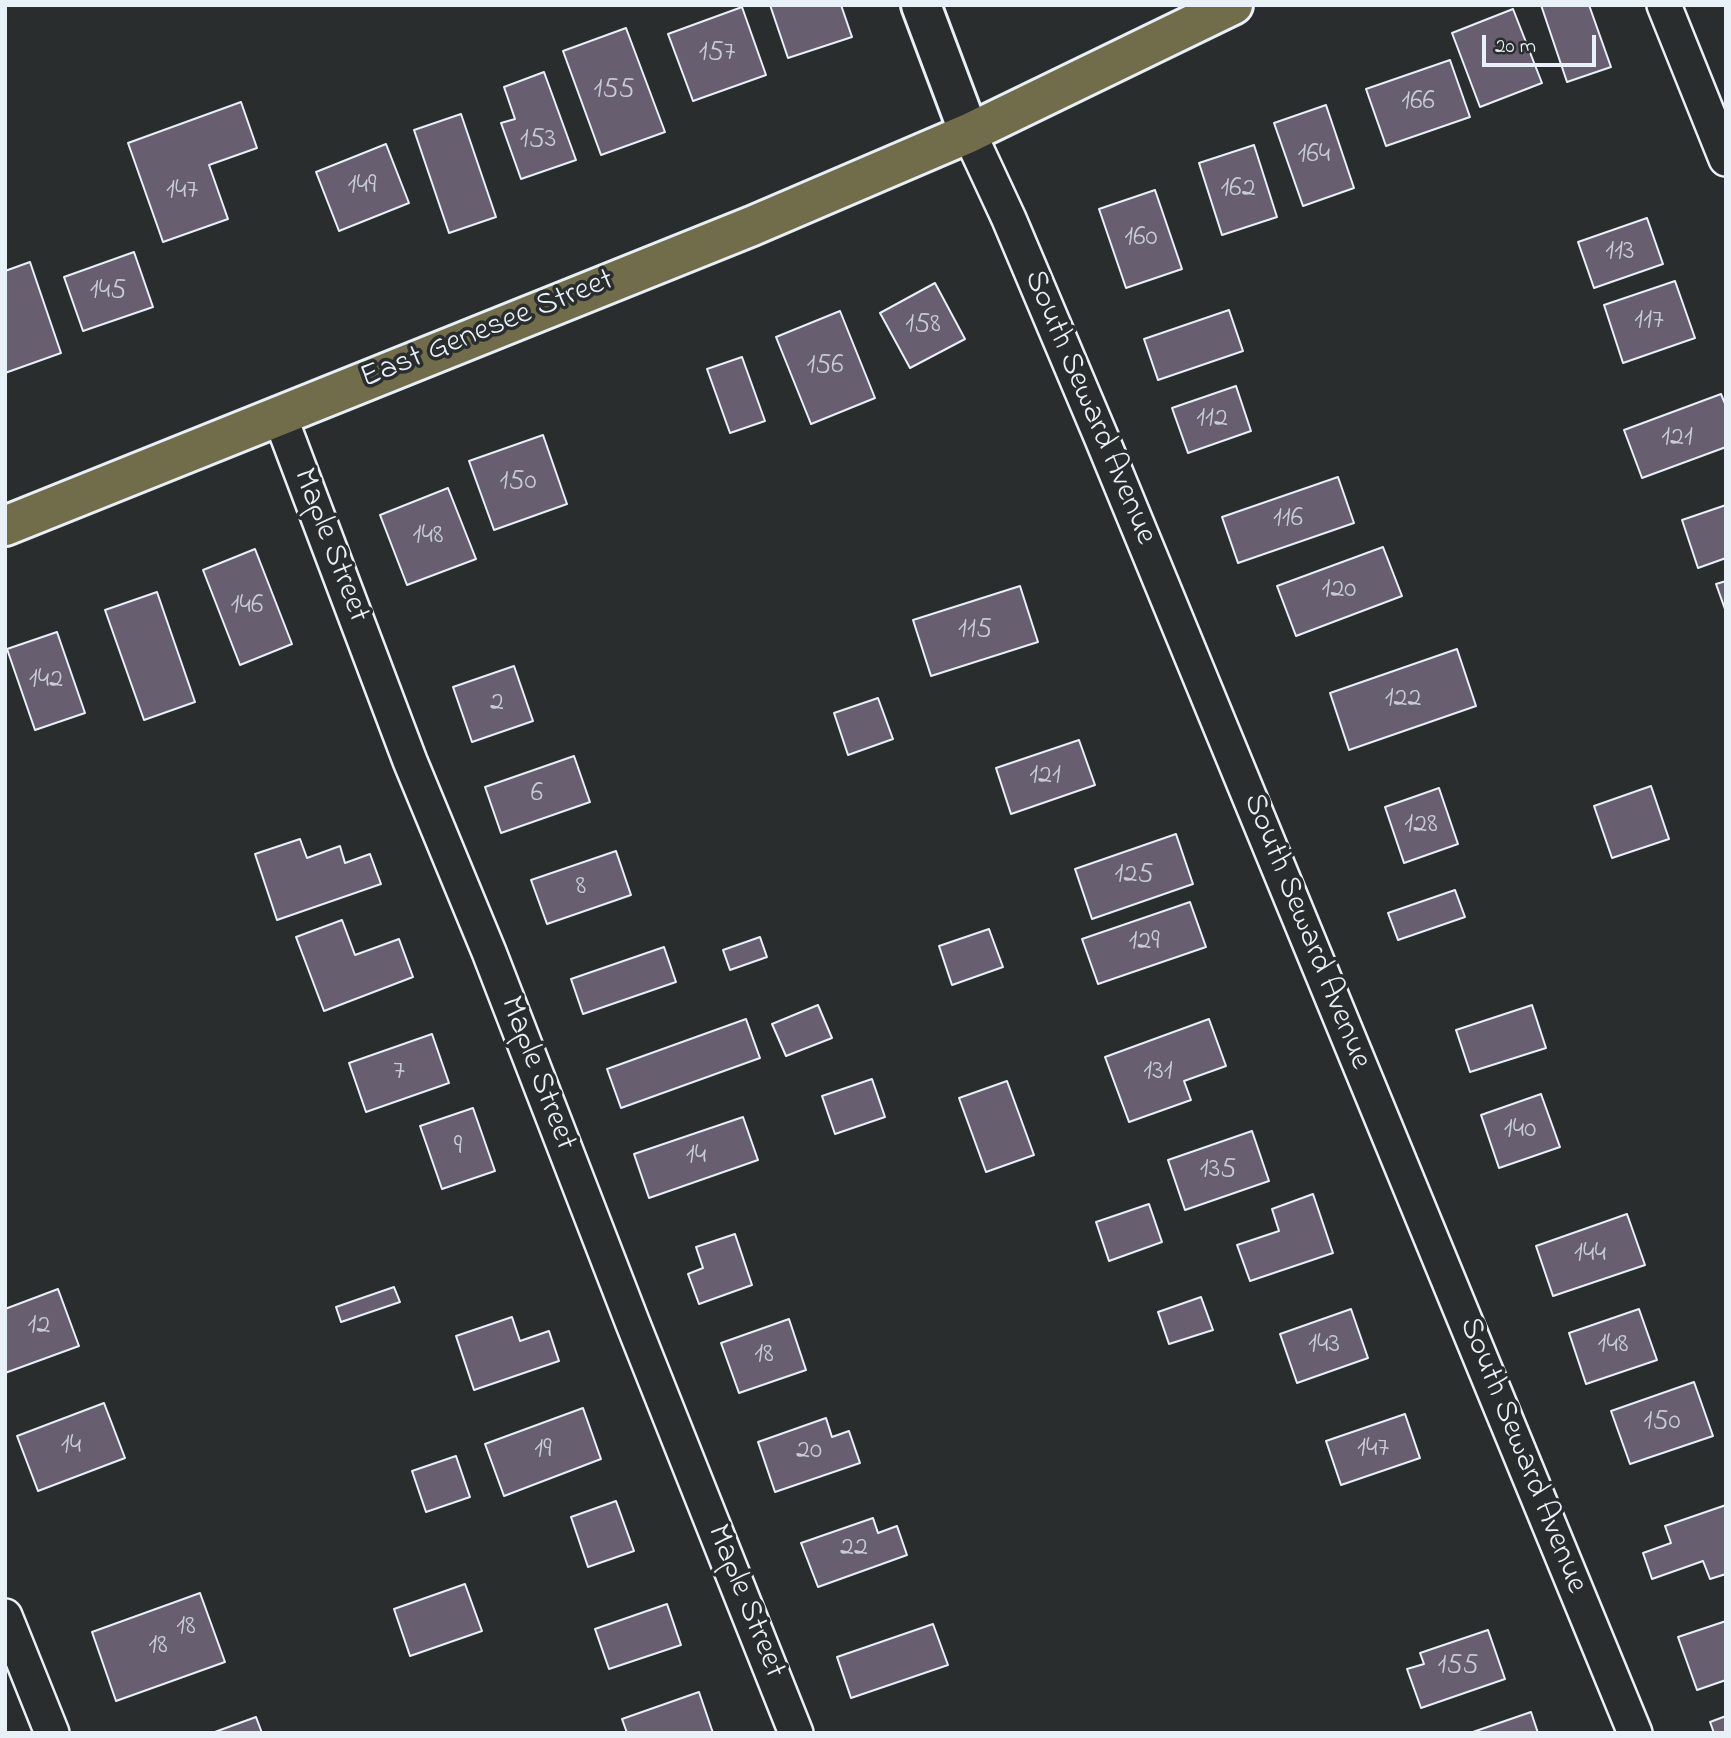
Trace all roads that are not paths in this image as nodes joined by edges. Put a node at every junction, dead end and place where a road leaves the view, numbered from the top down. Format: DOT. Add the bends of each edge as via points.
graph roads {
  1 [pos="921,5"];
  2 [pos="1177,5"];
  3 [pos="1233,5"];
  4 [pos="1664,5"];
  5 [pos="969,133"];
  6 [pos="1726,159"];
  7 [pos="279,414"];
  8 [pos="5,526"];
  9 [pos="5,1616"];
  10 [pos="52,1733"];
  11 [pos="796,1733"];
  12 [pos="1635,1733"];
  1 -- 5 [label="street"];
  2 -- 5 [label="highway, East Genesee Street"];
  3 -- 5 [label="highway, East Genesee Street"];
  4 -- 6 [label="street"];
  5 -- 7 [label="highway, East Genesee Street" via="752,226"];
  5 -- 12 [label="street, South Seward Avenue" via="1102,439"];
  7 -- 8 [label="highway, East Genesee Street"];
  7 -- 11 [label="street, Maple Street" via="410,761"];
  9 -- 10 [label="street"];
}
